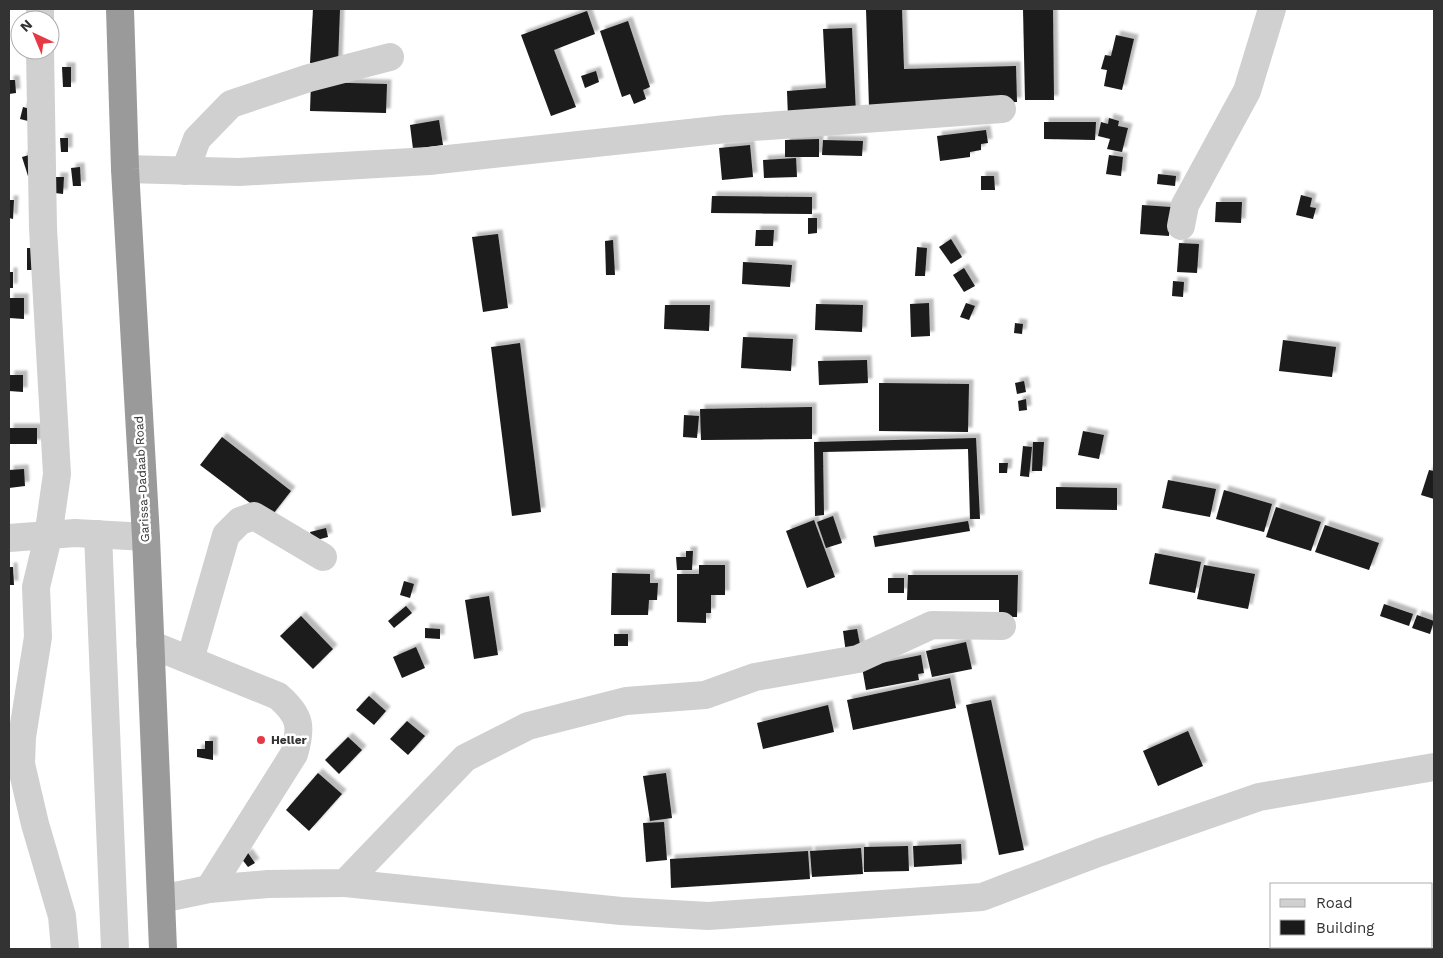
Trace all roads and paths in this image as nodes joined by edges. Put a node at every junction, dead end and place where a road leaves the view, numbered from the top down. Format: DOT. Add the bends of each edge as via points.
graph roads {
  1 [pos="120,9"];
  2 [pos="1272,9"];
  3 [pos="390,57"];
  4 [pos="40,60"];
  5 [pos="1002,110"];
  6 [pos="125,169"];
  7 [pos="185,171"];
  8 [pos="1181,226"];
  9 [pos="98,534"];
  10 [pos="48,537"];
  11 [pos="146,537"];
  12 [pos="9,538"];
  13 [pos="323,557"];
  14 [pos="1002,626"];
  15 [pos="150,644"];
  16 [pos="190,660"];
  17 [pos="15,737"];
  18 [pos="1434,767"];
  19 [pos="345,883"];
  20 [pos="209,889"];
  21 [pos="161,898"];
  22 [pos="65,949"];
  23 [pos="115,949"];
  24 [pos="163,949"];
  1 -- 6 [label="highway, Garissa-Dadaab Road"];
  2 -- 8 [label="street" via="1247,90 1185,205"];
  3 -- 7 [label="street" via="309,78 231,104 197,139"];
  4 -- 10 [label="street" via="43,228 57,474"];
  5 -- 7 [label="street" via="726,129 428,160 238,172"];
  6 -- 7 [label="street"];
  6 -- 11 [label="highway, Garissa-Dadaab Road"];
  9 -- 10 [label="street"];
  9 -- 11 [label="street"];
  9 -- 23 [label="street"];
  10 -- 12 [label="street"];
  10 -- 17 [label="street" via="36,587 38,637"];
  11 -- 15 [label="highway, Garissa-Dadaab Road"];
  13 -- 16 [label="street" via="254,516 240,521 226,535"];
  14 -- 19 [label="street" via="932,625 858,659 755,676 705,695 626,701 528,726 465,758"];
  15 -- 16 [label="street"];
  15 -- 21 [label="highway, Garissa-Dadaab Road"];
  16 -- 20 [label="street" via="278,696 292,708 301,732 294,754"];
  17 -- 22 [label="street" via="34,824 62,916"];
  18 -- 19 [label="street" via="1259,797 982,897 708,916 621,911"];
  19 -- 20 [label="street"];
  20 -- 21 [label="street"];
  21 -- 24 [label="highway, Garissa-Dadaab Road"];
}
